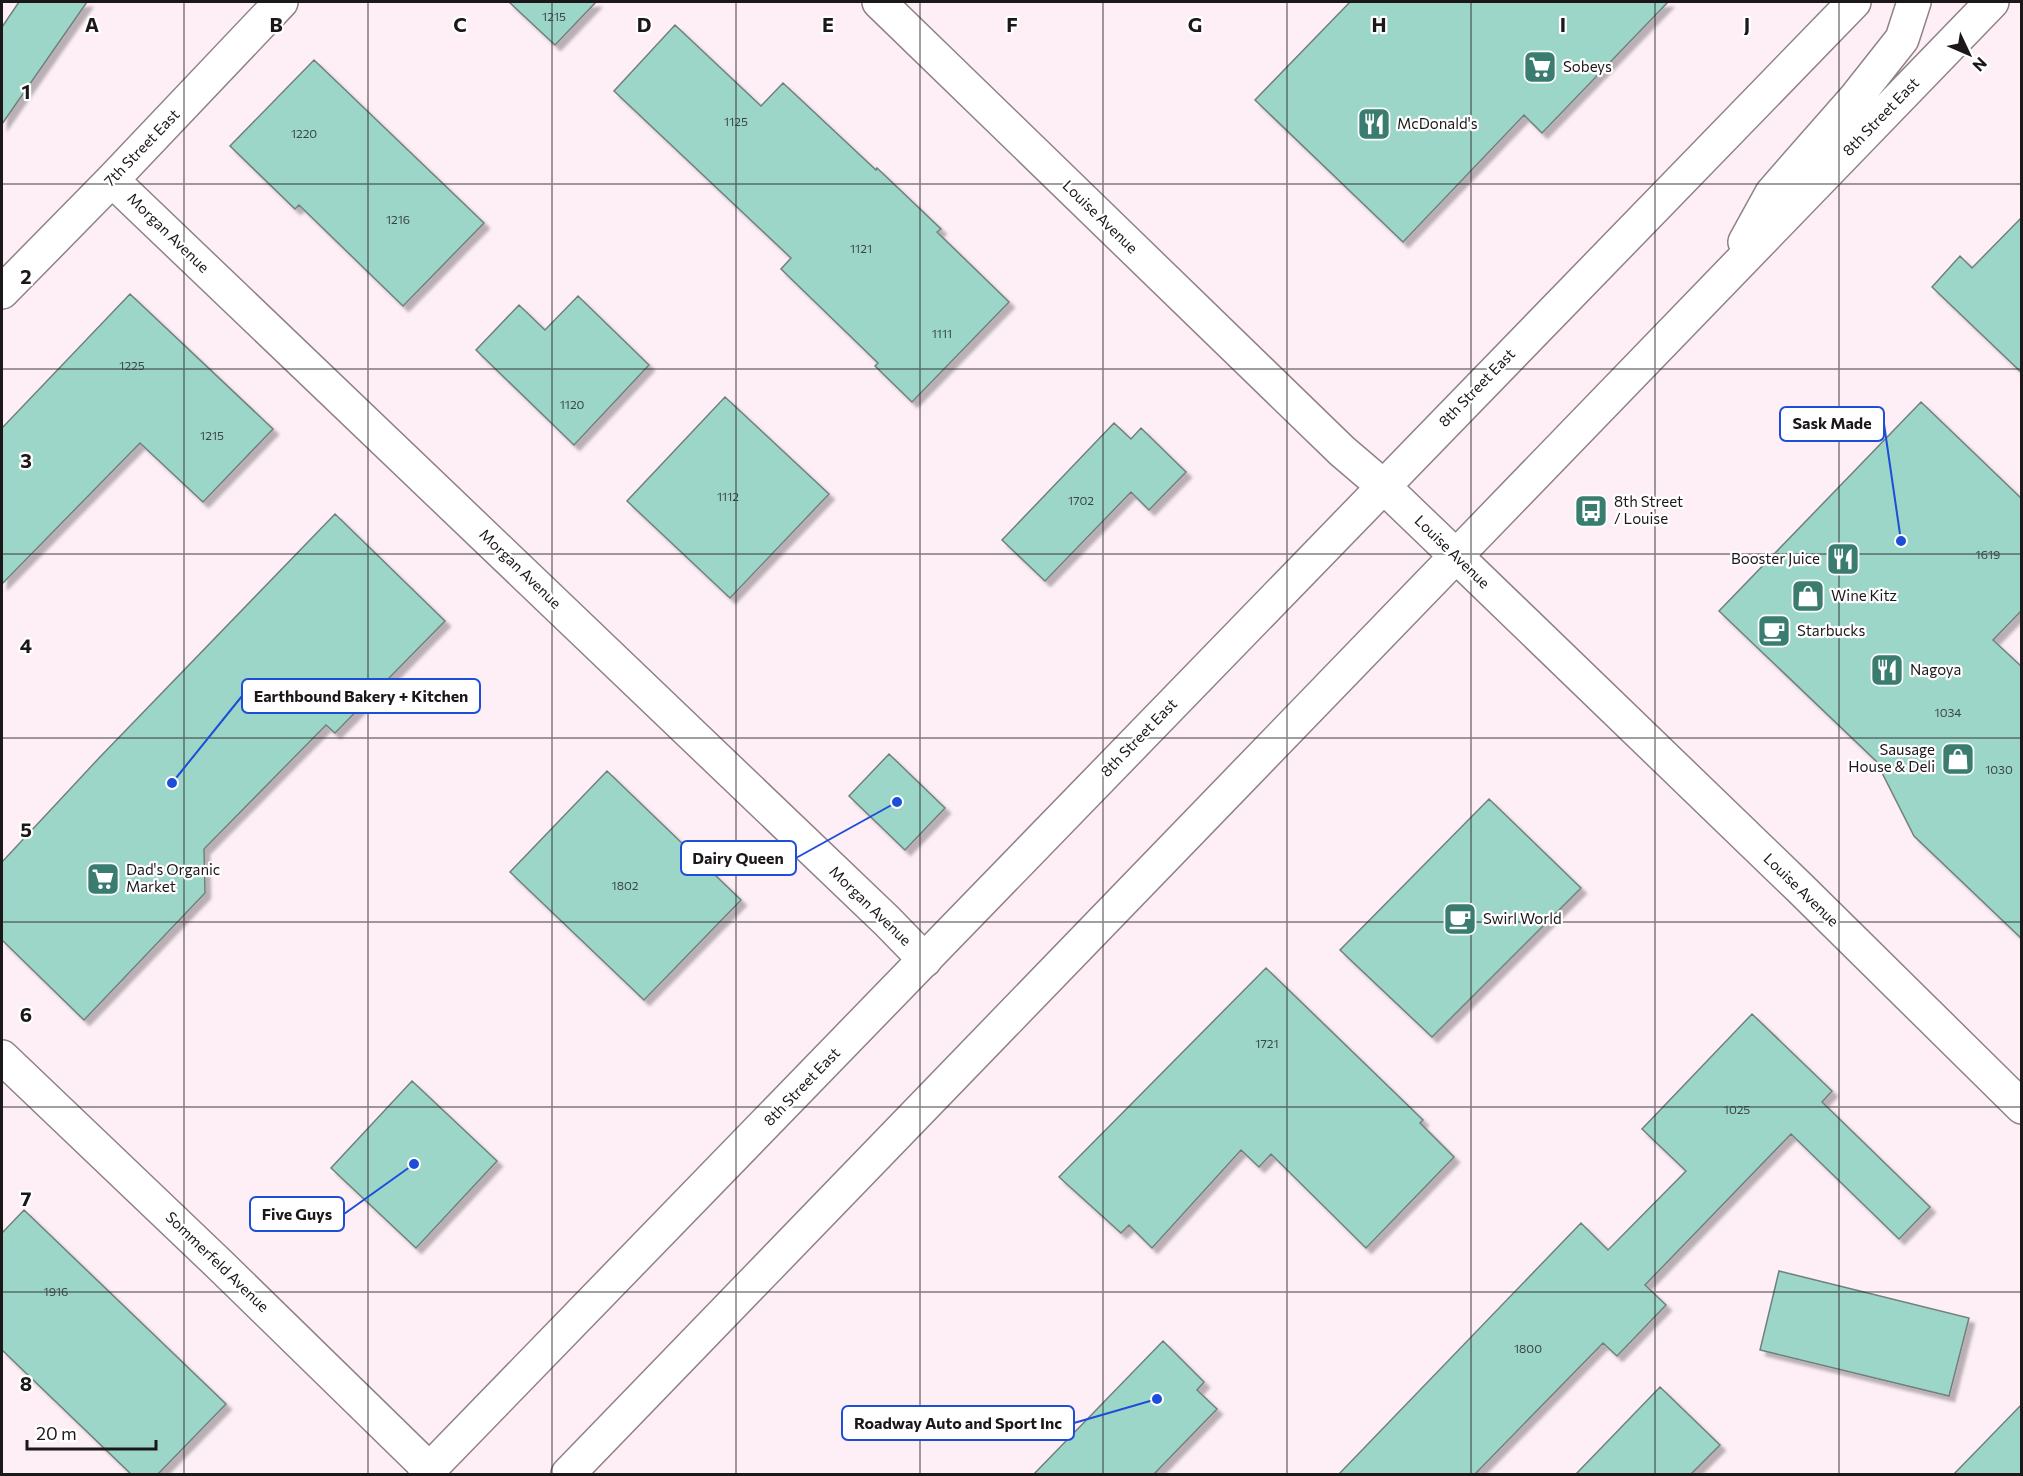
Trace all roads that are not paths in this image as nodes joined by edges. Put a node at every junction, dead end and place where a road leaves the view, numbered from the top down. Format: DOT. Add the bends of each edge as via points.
graph roads {
  1 [pos="281,2"];
  2 [pos="879,2"];
  3 [pos="1854,2"];
  4 [pos="1914,2"];
  5 [pos="1992,2"];
  6 [pos="112,180"];
  7 [pos="1725,277"];
  8 [pos="2,292"];
  9 [pos="1383,486"];
  10 [pos="1456,556"];
  11 [pos="925,960"];
  12 [pos="2,1057"];
  13 [pos="2022,1107"];
  14 [pos="430,1473"];
  15 [pos="568,1474"];
  1 -- 6 [label="main road, 7th Street East"];
  2 -- 9 [label="main road, Louise Avenue"];
  3 -- 9 [label="main road, 8th Street East"];
  4 -- 7 [label="main road" via="1902,39 1772,193"];
  5 -- 7 [label="main road, 8th Street East"];
  6 -- 8 [label="main road, 7th Street East"];
  6 -- 11 [label="main road, Morgan Avenue"];
  7 -- 10 [label="main road, 8th Street East"];
  9 -- 10 [label="main road, Louise Avenue"];
  9 -- 11 [label="main road, 8th Street East"];
  10 -- 13 [label="main road, Louise Avenue"];
  10 -- 15 [label="main road, 8th Street East"];
  11 -- 14 [label="main road, 8th Street East"];
  12 -- 14 [label="main road, Sommerfeld Avenue"];
}
